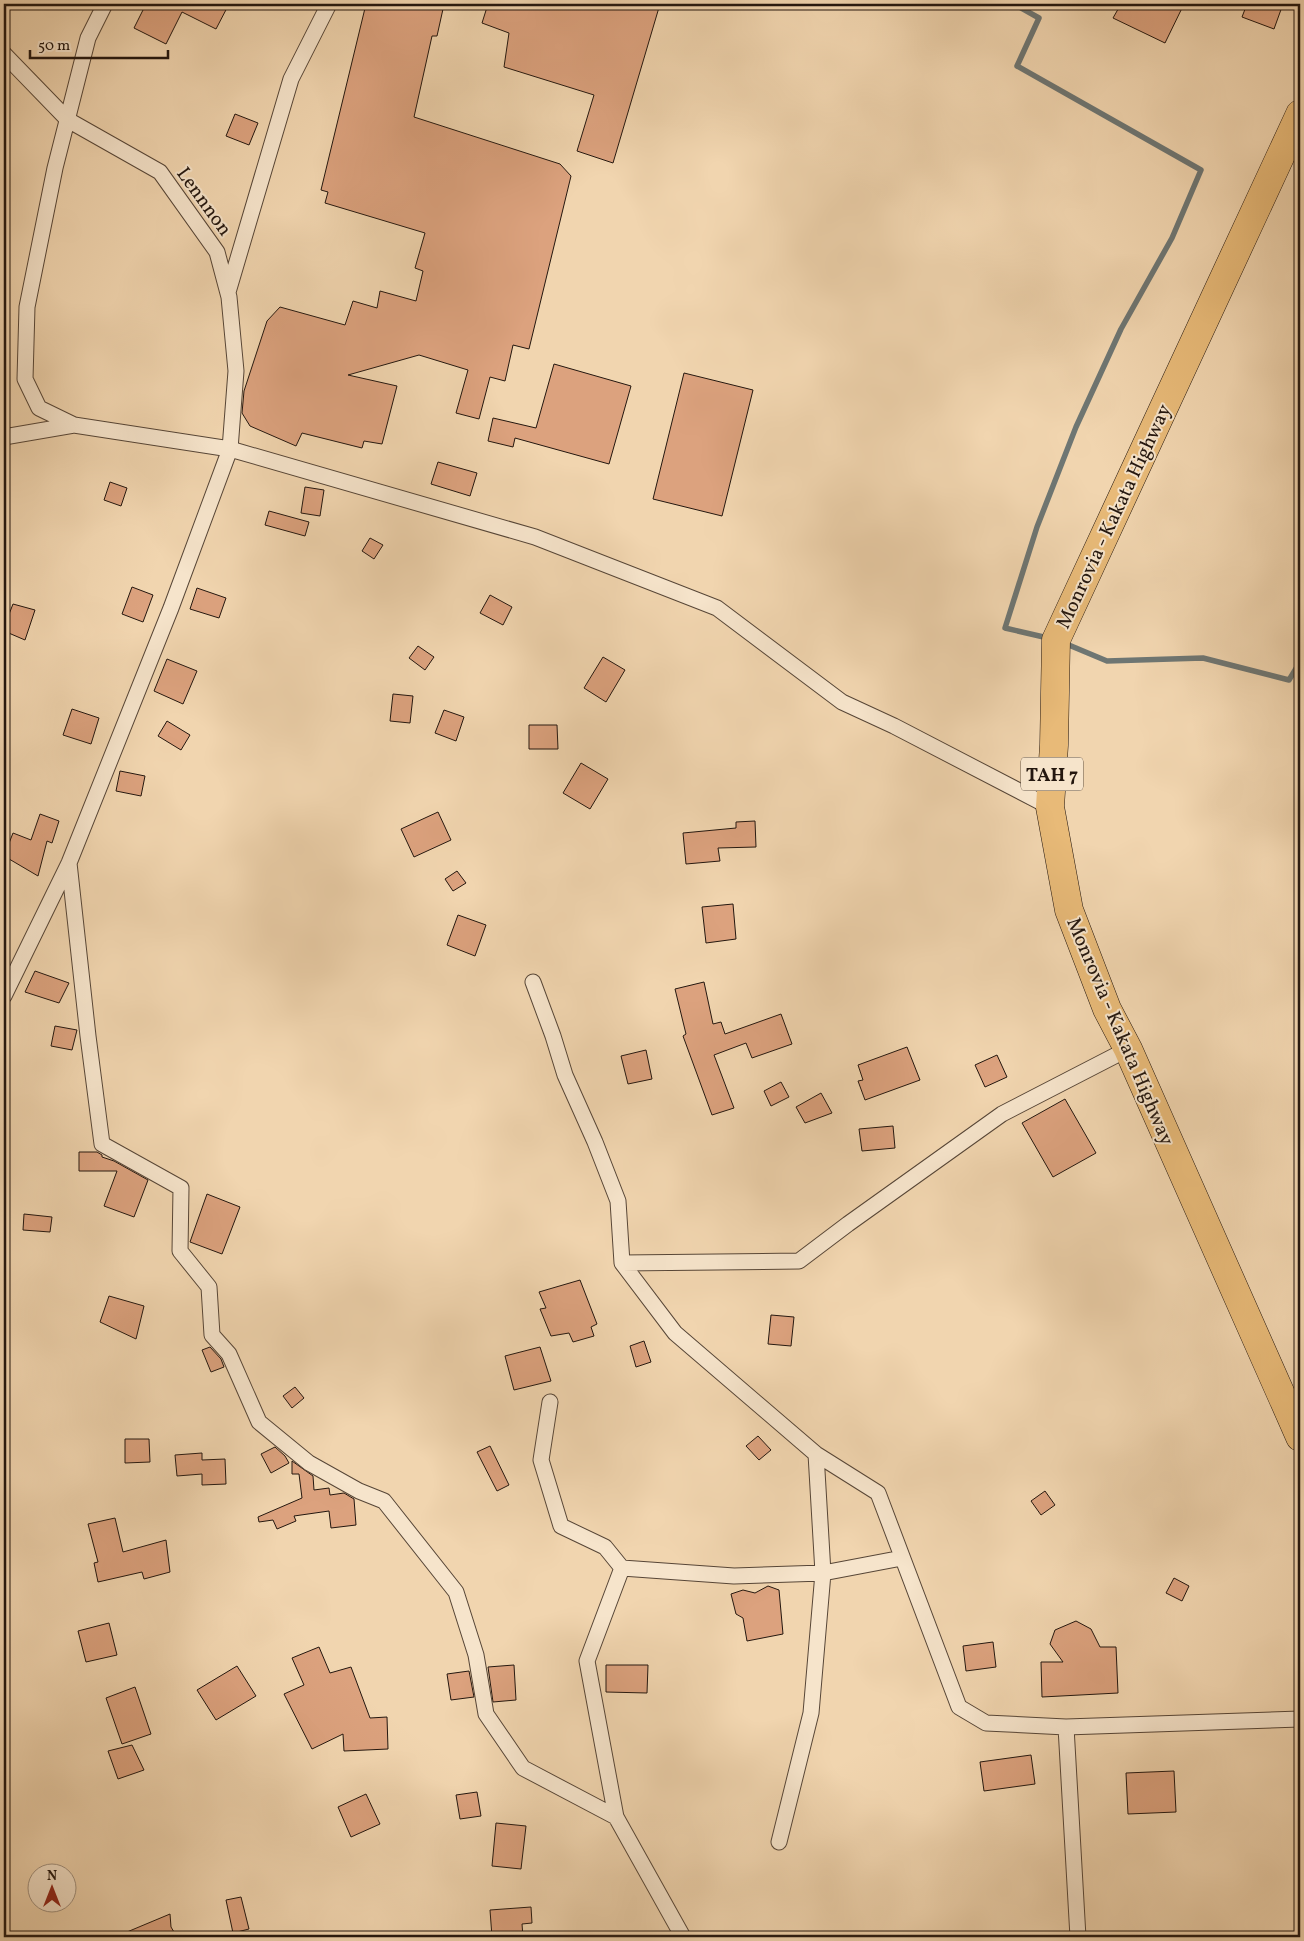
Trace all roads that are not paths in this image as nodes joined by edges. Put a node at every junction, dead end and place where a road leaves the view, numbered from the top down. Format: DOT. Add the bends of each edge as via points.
graph roads {
  1 [pos="105,4"];
  2 [pos="329,4"];
  3 [pos="4,54"];
  4 [pos="1300,114"];
  5 [pos="68,120"];
  6 [pos="228,292"];
  7 [pos="74,425"];
  8 [pos="4,437"];
  9 [pos="230,449"];
  10 [pos="1050,807"];
  11 [pos="69,863"];
  12 [pos="533,982"];
  13 [pos="4,996"];
  14 [pos="1128,1050"];
  15 [pos="622,1263"];
  16 [pos="550,1402"];
  17 [pos="1300,1437"];
  18 [pos="816,1454"];
  19 [pos="902,1558"];
  20 [pos="622,1568"];
  21 [pos="823,1572"];
  22 [pos="1300,1719"];
  23 [pos="1066,1727"];
  24 [pos="616,1817"];
  25 [pos="779,1842"];
  26 [pos="683,1937"];
  27 [pos="1078,1937"];
  1 -- 5 [label="street" via="88,38"];
  2 -- 6 [label="street" via="291,79"];
  3 -- 5 [label="street, Lennnon"];
  4 -- 10 [label="highway, Monrovia - Kakata Highway / TAH 7" via="1056,640"];
  5 -- 6 [label="street, Lennnon" via="160,172 217,252"];
  5 -- 7 [label="street" via="27,307 25,380 39,408"];
  6 -- 9 [label="street, Lennnon" via="236,371"];
  7 -- 8 [label="street"];
  7 -- 9 [label="street"];
  9 -- 10 [label="street" via="535,537 718,608 842,702"];
  9 -- 11 [label="street, Lennnon" via="171,608"];
  10 -- 14 [label="highway, Monrovia - Kakata Highway / TAH 7" via="1069,910 1107,1009"];
  11 -- 13 [label="street, Lennnon"];
  11 -- 24 [label="street" via="102,1144 181,1188 180,1251 209,1287 212,1335 229,1354 259,1422 309,1463 359,1491 384,1500 456,1592 476,1655 486,1714 523,1768"];
  12 -- 15 [label="street" via="565,1075 618,1201"];
  14 -- 15 [label="street" via="1002,1114 799,1261"];
  14 -- 17 [label="highway, Monrovia - Kakata Highway / TAH 7"];
  15 -- 18 [label="street" via="675,1334"];
  16 -- 20 [label="street" via="541,1460 561,1526 605,1547"];
  18 -- 19 [label="street" via="878,1493"];
  18 -- 21 [label="street"];
  19 -- 21 [label="street"];
  19 -- 23 [label="street" via="959,1707 986,1723"];
  20 -- 21 [label="street" via="734,1576"];
  20 -- 24 [label="street" via="587,1661"];
  21 -- 25 [label="street" via="811,1712"];
  22 -- 23 [label="street"];
  23 -- 27 [label="street"];
  24 -- 26 [label="street"];
}
